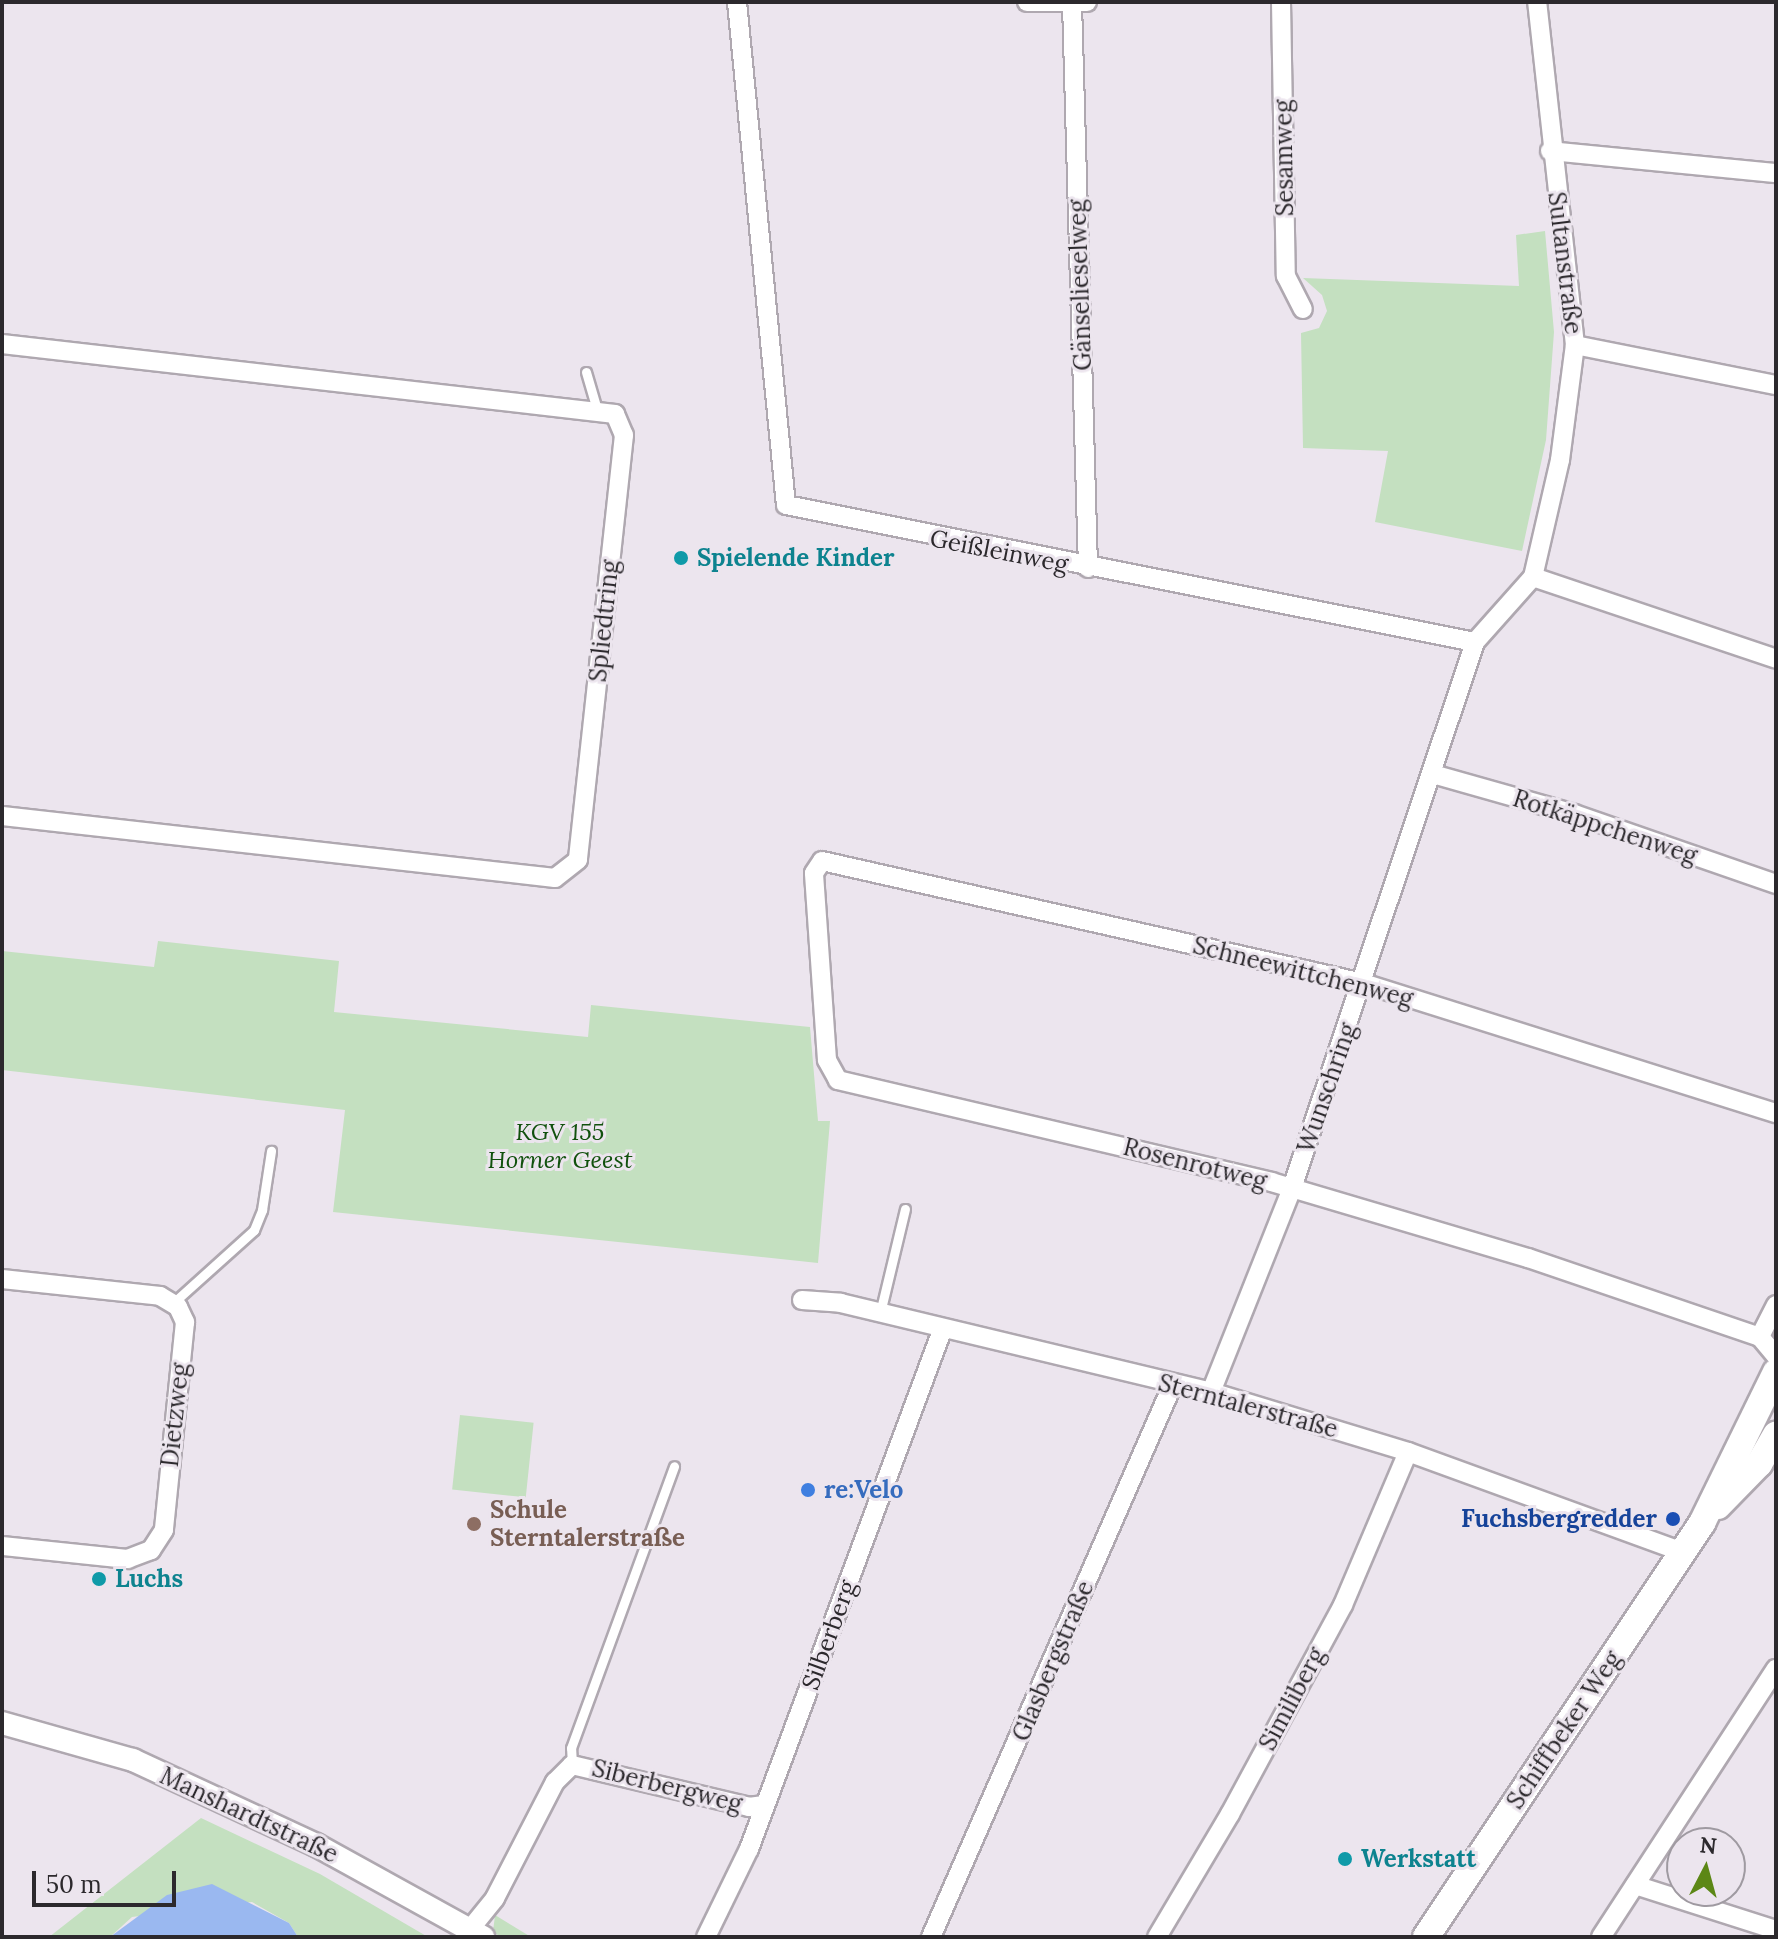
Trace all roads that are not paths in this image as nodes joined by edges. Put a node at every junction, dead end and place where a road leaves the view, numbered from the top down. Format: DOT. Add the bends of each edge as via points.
graph roads {
  1 [pos="737,2"];
  2 [pos="1027,2"];
  3 [pos="1281,2"];
  4 [pos="1537,2"];
  5 [pos="1077,3"];
  6 [pos="1550,151"];
  7 [pos="1776,173"];
  8 [pos="1303,309"];
  9 [pos="2,344"];
  10 [pos="1575,345"];
  11 [pos="586,372"];
  12 [pos="1776,385"];
  13 [pos="598,413"];
  14 [pos="1088,568"];
  15 [pos="1533,577"];
  16 [pos="1475,642"];
  17 [pos="1776,659"];
  18 [pos="1433,774"];
  19 [pos="2,816"];
  20 [pos="822,861"];
  21 [pos="1776,884"];
  22 [pos="1363,983"];
  23 [pos="1776,1113"];
  24 [pos="271,1151"];
  25 [pos="1292,1188"];
  26 [pos="905,1209"];
  27 [pos="2,1279"];
  28 [pos="802,1300"];
  29 [pos="173,1303"];
  30 [pos="1776,1305"];
  31 [pos="880,1313"];
  32 [pos="943,1328"];
  33 [pos="1760,1337"];
  34 [pos="1776,1356"];
  35 [pos="1776,1372"];
  36 [pos="1173,1384"];
  37 [pos="1211,1392"];
  38 [pos="1768,1410"];
  39 [pos="1776,1434"];
  40 [pos="1408,1452"];
  41 [pos="674,1466"];
  42 [pos="1702,1523"];
  43 [pos="2,1546"];
  44 [pos="1683,1552"];
  45 [pos="1776,1669"];
  46 [pos="1768,1697"];
  47 [pos="2,1723"];
  48 [pos="572,1765"];
  49 [pos="764,1805"];
  50 [pos="1635,1885"];
  51 [pos="1776,1930"];
  52 [pos="477,1932"];
  53 [pos="706,1937"];
  54 [pos="931,1937"];
  55 [pos="1157,1937"];
  56 [pos="1426,1937"];
  57 [pos="1601,1937"];
  1 -- 14 [label="street, Geißleinweg" via="786,505"];
  2 -- 5 [label="street"];
  3 -- 8 [label="street, Sesamweg" via="1286,276"];
  4 -- 6 [label="street, Sultanstraße"];
  5 -- 14 [label="street, Gänselieselweg"];
  6 -- 7 [label="street"];
  6 -- 10 [label="street, Sultanstraße"];
  9 -- 13 [label="street"];
  10 -- 12 [label="street"];
  10 -- 15 [label="street, Sultanstraße" via="1560,460"];
  11 -- 13 [label="lane"];
  13 -- 19 [label="street, Spliedtring" via="615,414 624,435 578,860 555,878"];
  14 -- 16 [label="street, Geißleinweg"];
  15 -- 16 [label="street, Sultanstraße"];
  15 -- 17 [label="street"];
  16 -- 18 [label="street, Wunschring"];
  18 -- 21 [label="street, Rotkäppchenweg" via="1574,814"];
  18 -- 22 [label="street, Wunschring"];
  20 -- 22 [label="street, Schneewittchenweg"];
  20 -- 25 [label="street, Rosenrotweg" via="814,873 827,1060 838,1080"];
  22 -- 23 [label="street, Schneewittchenweg"];
  22 -- 25 [label="street, Wunschring"];
  24 -- 29 [label="lane" via="254,1230"];
  25 -- 33 [label="street, Rosenrotweg" via="1528,1258"];
  25 -- 37 [label="street, Wunschring"];
  26 -- 31 [label="lane"];
  27 -- 29 [label="street" via="160,1296"];
  28 -- 31 [label="street, Sterntalerstraße"];
  29 -- 43 [label="street, Dietzweg" via="185,1322 164,1530 151,1550 128,1559"];
  30 -- 33 [label="street"];
  31 -- 32 [label="street, Sterntalerstraße"];
  32 -- 36 [label="street, Sterntalerstraße"];
  32 -- 49 [label="street, Silberberg"];
  33 -- 34 [label="street"];
  35 -- 38 [label="main road, Schiffbeker Weg"];
  36 -- 37 [label="street, Sterntalerstraße"];
  36 -- 54 [label="street, Glasbergstraße"];
  37 -- 40 [label="street, Sterntalerstraße"];
  38 -- 42 [label="main road, Schiffbeker Weg"];
  39 -- 42 [label="main road, Schiffbeker Weg" via="1759,1464"];
  40 -- 44 [label="street, Sterntalerstraße"];
  40 -- 55 [label="street, Similiberg" via="1343,1605"];
  41 -- 48 [label="lane" via="571,1748"];
  42 -- 44 [label="main road, Schiffbeker Weg"];
  44 -- 56 [label="main road, Schiffbeker Weg"];
  45 -- 46 [label="street"];
  46 -- 50 [label="street"];
  47 -- 52 [label="street, Manshardtstraße" via="133,1760 316,1845"];
  48 -- 49 [label="street, Siberbergweg" via="749,1807"];
  48 -- 52 [label="street, Siberbergweg" via="555,1782"];
  49 -- 53 [label="street, Silberberg"];
  50 -- 51 [label="street"];
  50 -- 57 [label="street"];
}
